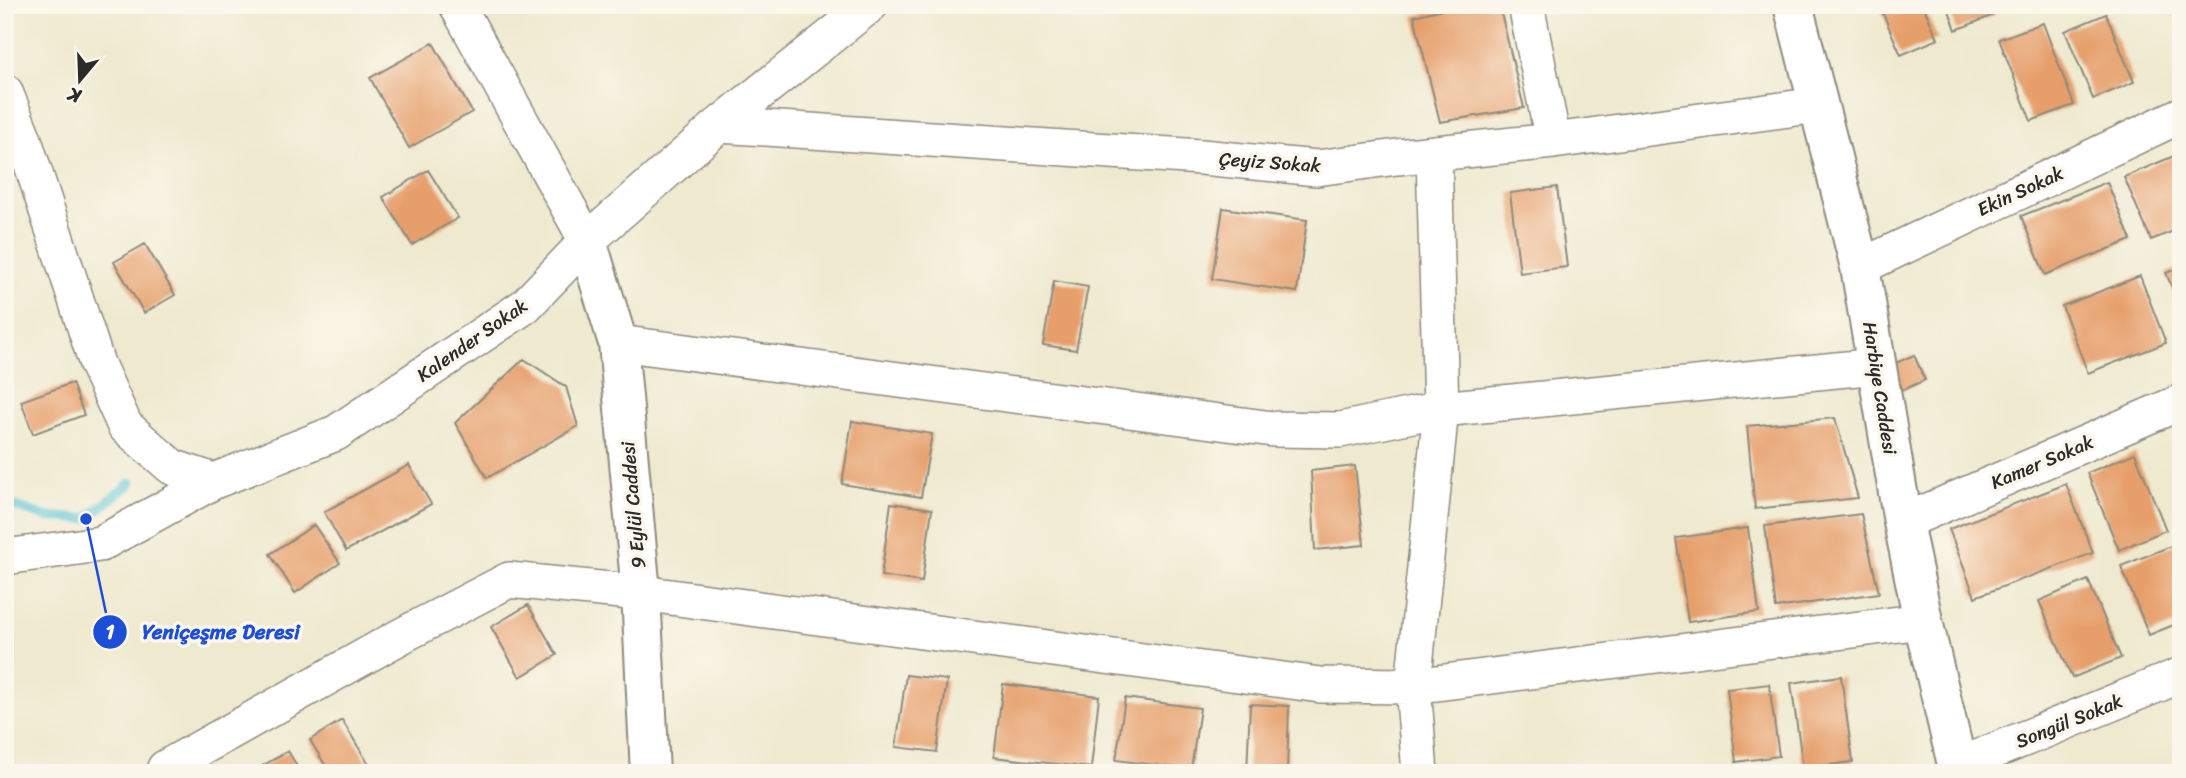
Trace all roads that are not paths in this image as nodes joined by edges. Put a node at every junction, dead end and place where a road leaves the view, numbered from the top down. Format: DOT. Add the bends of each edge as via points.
graph roads {
  1 [pos="457,5"];
  2 [pos="870,5"];
  3 [pos="1526,5"];
  4 [pos="1793,5"];
  5 [pos="5,92"];
  6 [pos="1818,105"];
  7 [pos="2181,115"];
  8 [pos="719,125"];
  9 [pos="1553,141"];
  10 [pos="1434,153"];
  11 [pos="587,242"];
  12 [pos="1860,267"];
  13 [pos="618,343"];
  14 [pos="1877,366"];
  15 [pos="2181,402"];
  16 [pos="1441,409"];
  17 [pos="214,481"];
  18 [pos="1903,522"];
  19 [pos="5,557"];
  20 [pos="641,593"];
  21 [pos="1923,621"];
  22 [pos="2181,675"];
  23 [pos="1413,686"];
  24 [pos="165,768"];
  25 [pos="1958,769"];
  26 [pos="650,773"];
  27 [pos="1420,773"];
  1 -- 11 [label="street"];
  2 -- 8 [label="street, Kalender Sokak"];
  3 -- 9 [label="street"];
  4 -- 6 [label="street, Harbiye Caddesi"];
  5 -- 17 [label="street" via="97,364 125,426 172,467"];
  6 -- 9 [label="street, Çeyiz Sokak"];
  6 -- 12 [label="street, Harbiye Caddesi"];
  7 -- 12 [label="street, Ekin Sokak"];
  8 -- 10 [label="street, Çeyiz Sokak" via="1201,156 1317,168"];
  8 -- 11 [label="street, Kalender Sokak"];
  9 -- 10 [label="street, Çeyiz Sokak"];
  10 -- 16 [label="street"];
  11 -- 13 [label="street, 9 Eylül Caddesi"];
  11 -- 17 [label="street, Kalender Sokak" via="525,306 337,433"];
  12 -- 14 [label="street, Harbiye Caddesi"];
  13 -- 16 [label="street" via="1273,429 1340,429"];
  13 -- 20 [label="street, 9 Eylül Caddesi"];
  14 -- 16 [label="street"];
  14 -- 18 [label="street, Harbiye Caddesi"];
  15 -- 18 [label="street, Kamer Sokak"];
  16 -- 23 [label="street"];
  17 -- 19 [label="street, Kalender Sokak" via="100,544"];
  18 -- 21 [label="street, Harbiye Caddesi"];
  20 -- 23 [label="street" via="1320,685"];
  20 -- 24 [label="street" via="509,579"];
  20 -- 26 [label="street, 9 Eylül Caddesi"];
  21 -- 23 [label="street"];
  21 -- 25 [label="street, Harbiye Caddesi"];
  22 -- 25 [label="street, Songül Sokak"];
  23 -- 27 [label="street"];
}
